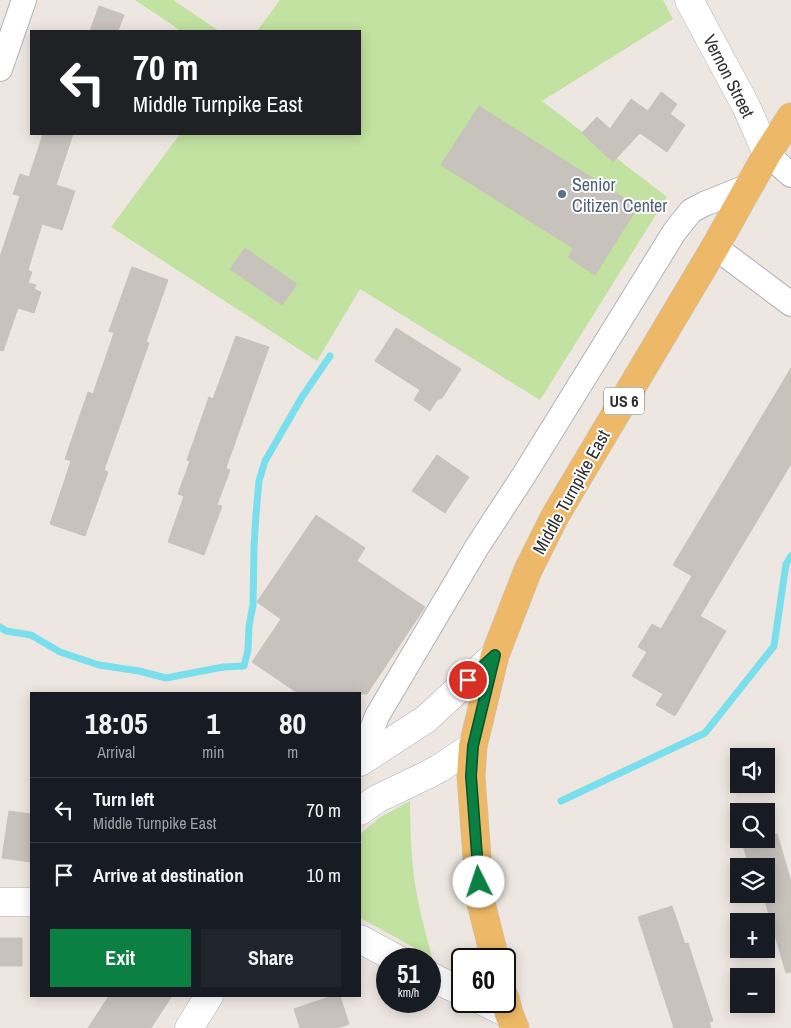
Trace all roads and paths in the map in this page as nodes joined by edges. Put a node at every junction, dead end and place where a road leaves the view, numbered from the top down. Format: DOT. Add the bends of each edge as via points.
graph roads {
  1 [pos="24,0"];
  2 [pos="689,0"];
  3 [pos="0,69"];
  4 [pos="791,117"];
  5 [pos="767,154"];
  6 [pos="791,175"];
  7 [pos="749,186"];
  8 [pos="715,247"];
  9 [pos="791,304"];
  10 [pos="495,655"];
  11 [pos="473,746"];
  12 [pos="361,750"];
  13 [pos="361,761"];
  14 [pos="361,810"];
  15 [pos="0,902"];
  16 [pos="30,902"];
  17 [pos="361,941"];
  18 [pos="376,948"];
  19 [pos="492,948"];
  20 [pos="208,997"];
  21 [pos="189,1028"];
  1 -- 3 [label="street"];
  2 -- 5 [label="main road, Vernon Street" via="746,106"];
  4 -- 5 [label="main road, Middle Turnpike East / US 6"];
  5 -- 6 [label="street"];
  5 -- 7 [label="main road, Middle Turnpike East / US 6"];
  7 -- 8 [label="main road, Middle Turnpike East / US 6"];
  7 -- 12 [label="street" via="697,208 675,231 477,547 377,716"];
  8 -- 9 [label="street"];
  8 -- 10 [label="main road, Middle Turnpike East / US 6" via="555,516 528,570"];
  10 -- 11 [label="main road, US 6"];
  10 -- 13 [label="main road, Middle Turnpike East" via="426,718"];
  11 -- 14 [label="main road" via="440,768"];
  11 -- 19 [label="main road, US 6" via="471,776 480,899"];
  15 -- 16 [label="main road"];
  17 -- 18 [label="main road"];
  20 -- 21 [label="main road"];
}
